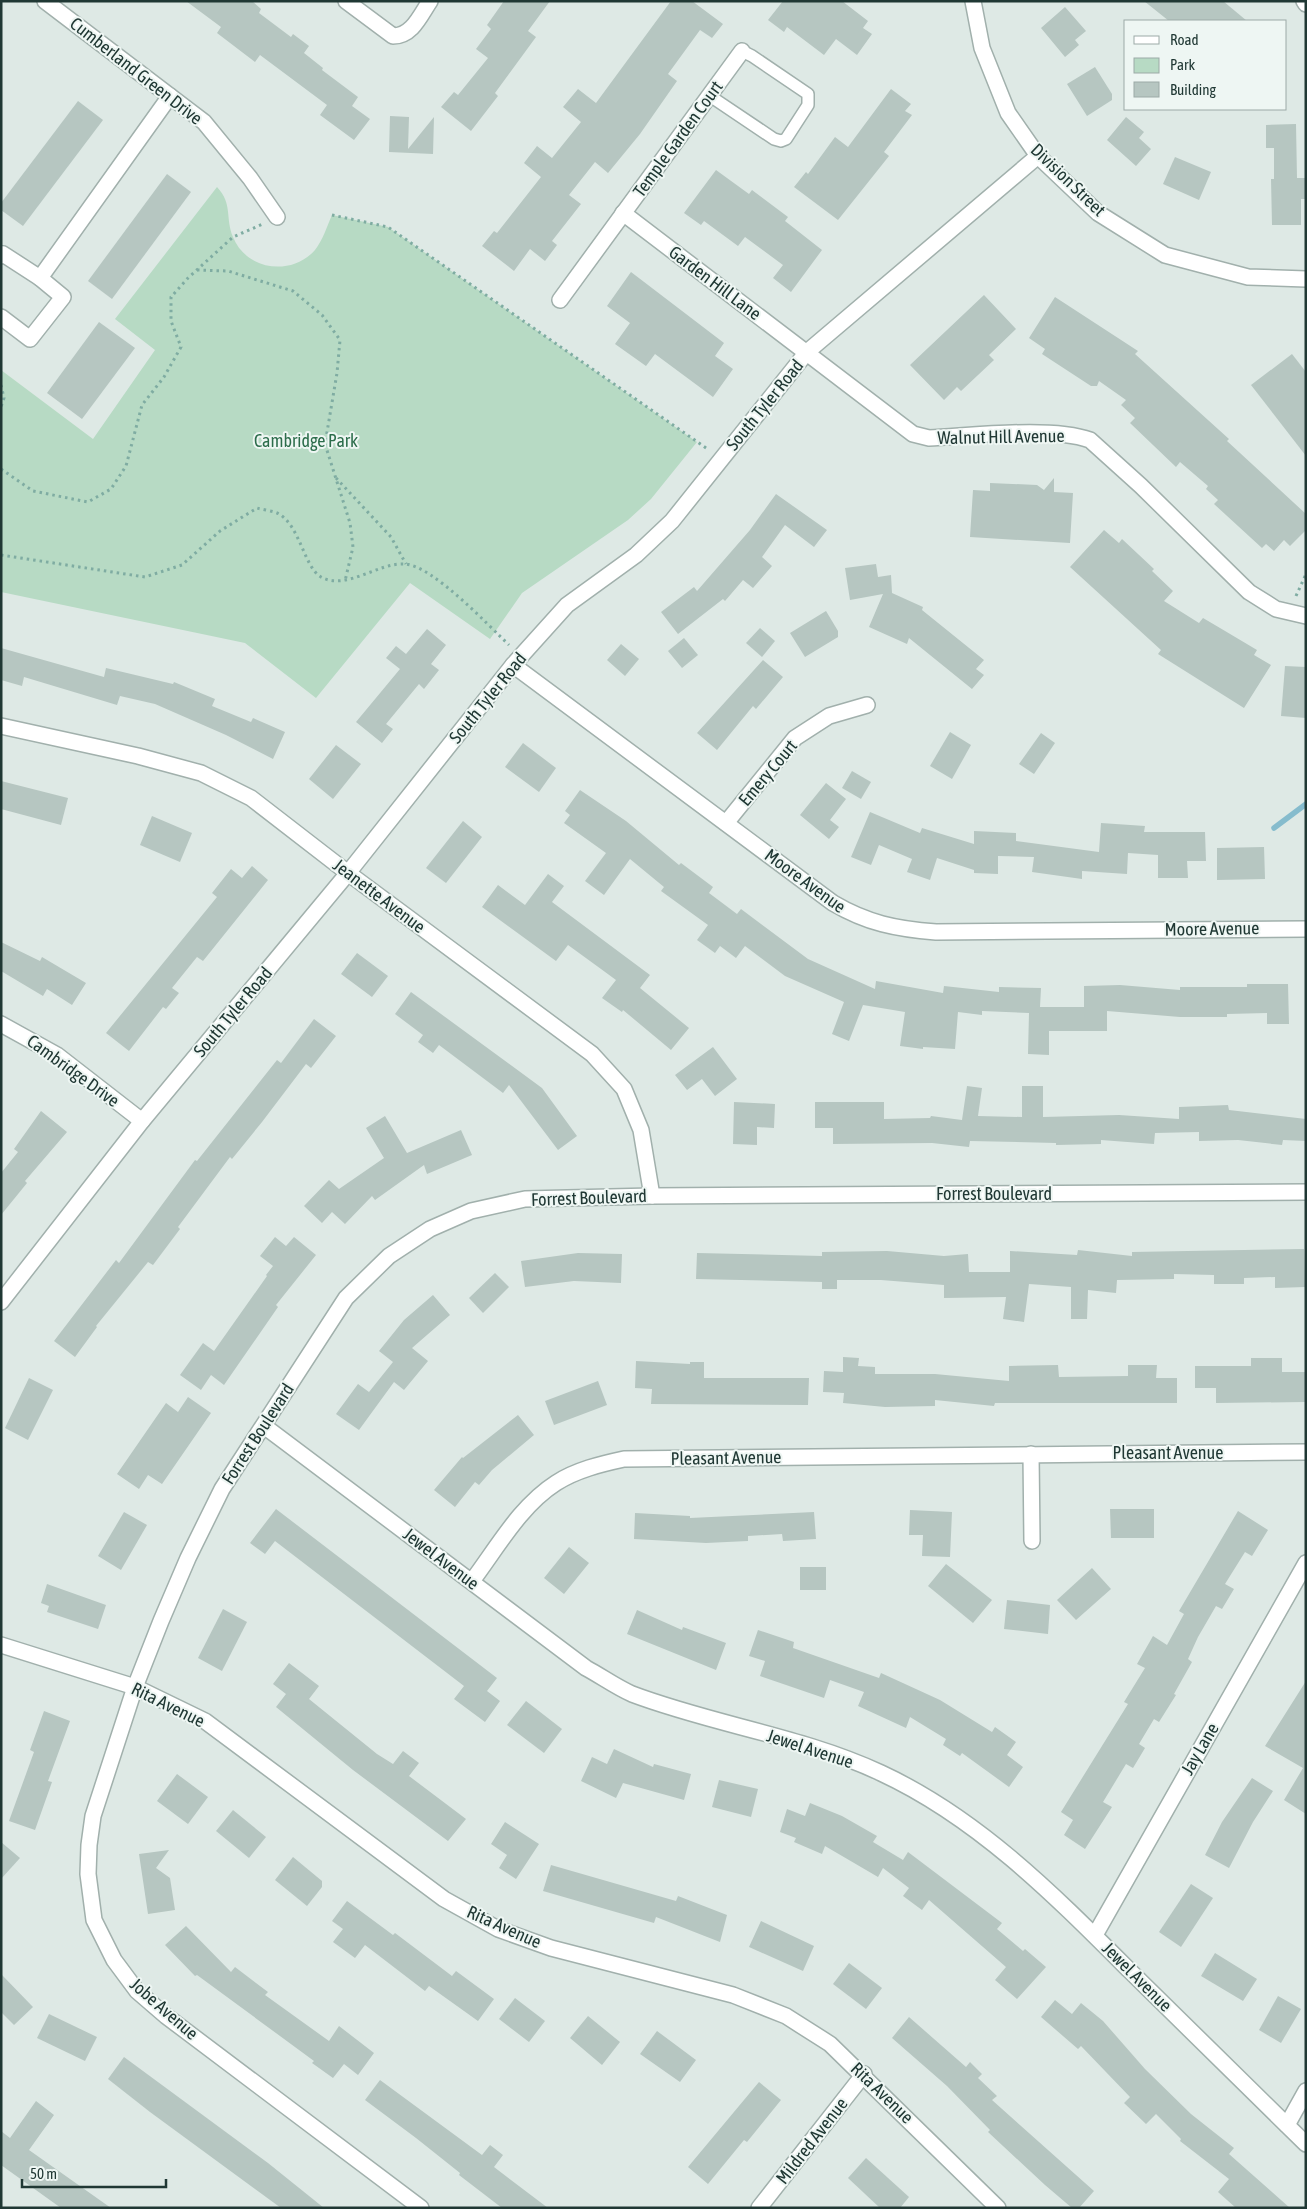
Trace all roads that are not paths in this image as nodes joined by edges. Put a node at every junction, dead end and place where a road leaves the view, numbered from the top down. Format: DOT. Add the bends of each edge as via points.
graph roads {
  1 [pos="45,1"];
  2 [pos="346,1"];
  3 [pos="430,1"];
  4 [pos="973,1"];
  5 [pos="742,51"];
  6 [pos="170,96"];
  7 [pos="710,96"];
  8 [pos="1038,156"];
  9 [pos="623,213"];
  10 [pos="277,217"];
  11 [pos="1,256"];
  12 [pos="40,278"];
  13 [pos="1306,279"];
  14 [pos="560,300"];
  15 [pos="1,317"];
  16 [pos="807,352"];
  17 [pos="1306,616"];
  18 [pos="517,661"];
  19 [pos="867,705"];
  20 [pos="1,726"];
  21 [pos="726,823"];
  22 [pos="348,873"];
  23 [pos="1306,929"];
  24 [pos="1,1024"];
  25 [pos="142,1121"];
  26 [pos="1306,1192"];
  27 [pos="652,1196"];
  28 [pos="1,1302"];
  29 [pos="264,1426"];
  30 [pos="1306,1452"];
  31 [pos="1031,1454"];
  32 [pos="1032,1541"];
  33 [pos="1306,1563"];
  34 [pos="472,1581"];
  35 [pos="1,1645"];
  36 [pos="136,1687"];
  37 [pos="1094,1935"];
  38 [pos="864,2074"];
  39 [pos="1306,2091"];
  40 [pos="1287,2125"];
  41 [pos="1306,2144"];
  42 [pos="422,2208"];
  43 [pos="760,2208"];
  44 [pos="998,2208"];
  1 -- 6 [label="street, Cumberland Green Drive"];
  2 -- 3 [label="street" via="393,36 401,36 410,31"];
  4 -- 8 [label="street, Division Street" via="982,48 1004,104"];
  5 -- 7 [label="street, Temple Garden Court"];
  5 -- 7 [label="lane, Temple Garden Court" via="808,94 808,105 786,139 774,139"];
  6 -- 10 [label="street, Cumberland Green Drive" via="204,122"];
  6 -- 12 [label="street"];
  7 -- 9 [label="street, Temple Garden Court"];
  8 -- 13 [label="street, Division Street" via="1098,213 1165,255 1248,277"];
  8 -- 16 [label="street, South Tyler Road"];
  9 -- 14 [label="street, Temple Garden Court"];
  9 -- 16 [label="street, Garden Hill Lane"];
  11 -- 12 [label="street" via="3,254"];
  12 -- 15 [label="street" via="63,297 30,339"];
  16 -- 17 [label="street, Walnut Hill Avenue" via="913,434 929,438 1045,434 1090,440 1249,592 1286,612"];
  16 -- 18 [label="street, South Tyler Road" via="672,521 636,555 568,605"];
  18 -- 21 [label="street, Moore Avenue"];
  18 -- 22 [label="street, South Tyler Road"];
  19 -- 21 [label="street, Emery Court" via="829,716 795,738"];
  20 -- 22 [label="street, Jeanette Avenue" via="201,773 251,798"];
  21 -- 23 [label="street, Moore Avenue" via="833,903 857,917 908,930"];
  22 -- 25 [label="street, South Tyler Road"];
  22 -- 27 [label="street, Jeanette Avenue" via="592,1054 624,1089 638,1122"];
  24 -- 25 [label="street, Cambridge Drive" via="57,1055"];
  25 -- 28 [label="street, South Tyler Road"];
  26 -- 27 [label="street, Forrest Boulevard"];
  27 -- 29 [label="street, Forrest Boulevard" via="526,1199 471,1211 430,1229 389,1256 346,1298"];
  29 -- 34 [label="street, Jewel Avenue"];
  29 -- 36 [label="street, Forrest Boulevard" via="222,1489 188,1558"];
  30 -- 31 [label="street, Pleasant Avenue"];
  31 -- 32 [label="street"];
  31 -- 34 [label="street, Pleasant Avenue" via="624,1459 590,1467 556,1482 530,1504"];
  33 -- 37 [label="street, Jay Lane"];
  34 -- 37 [label="street, Jewel Avenue" via="586,1668 630,1693 808,1746 880,1772 936,1802 990,1839"];
  35 -- 36 [label="street, Rita Avenue"];
  36 -- 38 [label="street, Rita Avenue" via="205,1721 444,1899 498,1929 551,1948 733,1995 793,2020 830,2044"];
  36 -- 42 [label="street, Jobe Avenue" via="93,1816 88,1845 94,1920 114,1960 137,1990 166,2016"];
  37 -- 40 [label="street, Jewel Avenue"];
  38 -- 43 [label="street, Mildred Avenue"];
  38 -- 44 [label="street, Rita Avenue"];
  39 -- 40 [label="street"];
  40 -- 41 [label="street, Jewel Avenue"];
}
